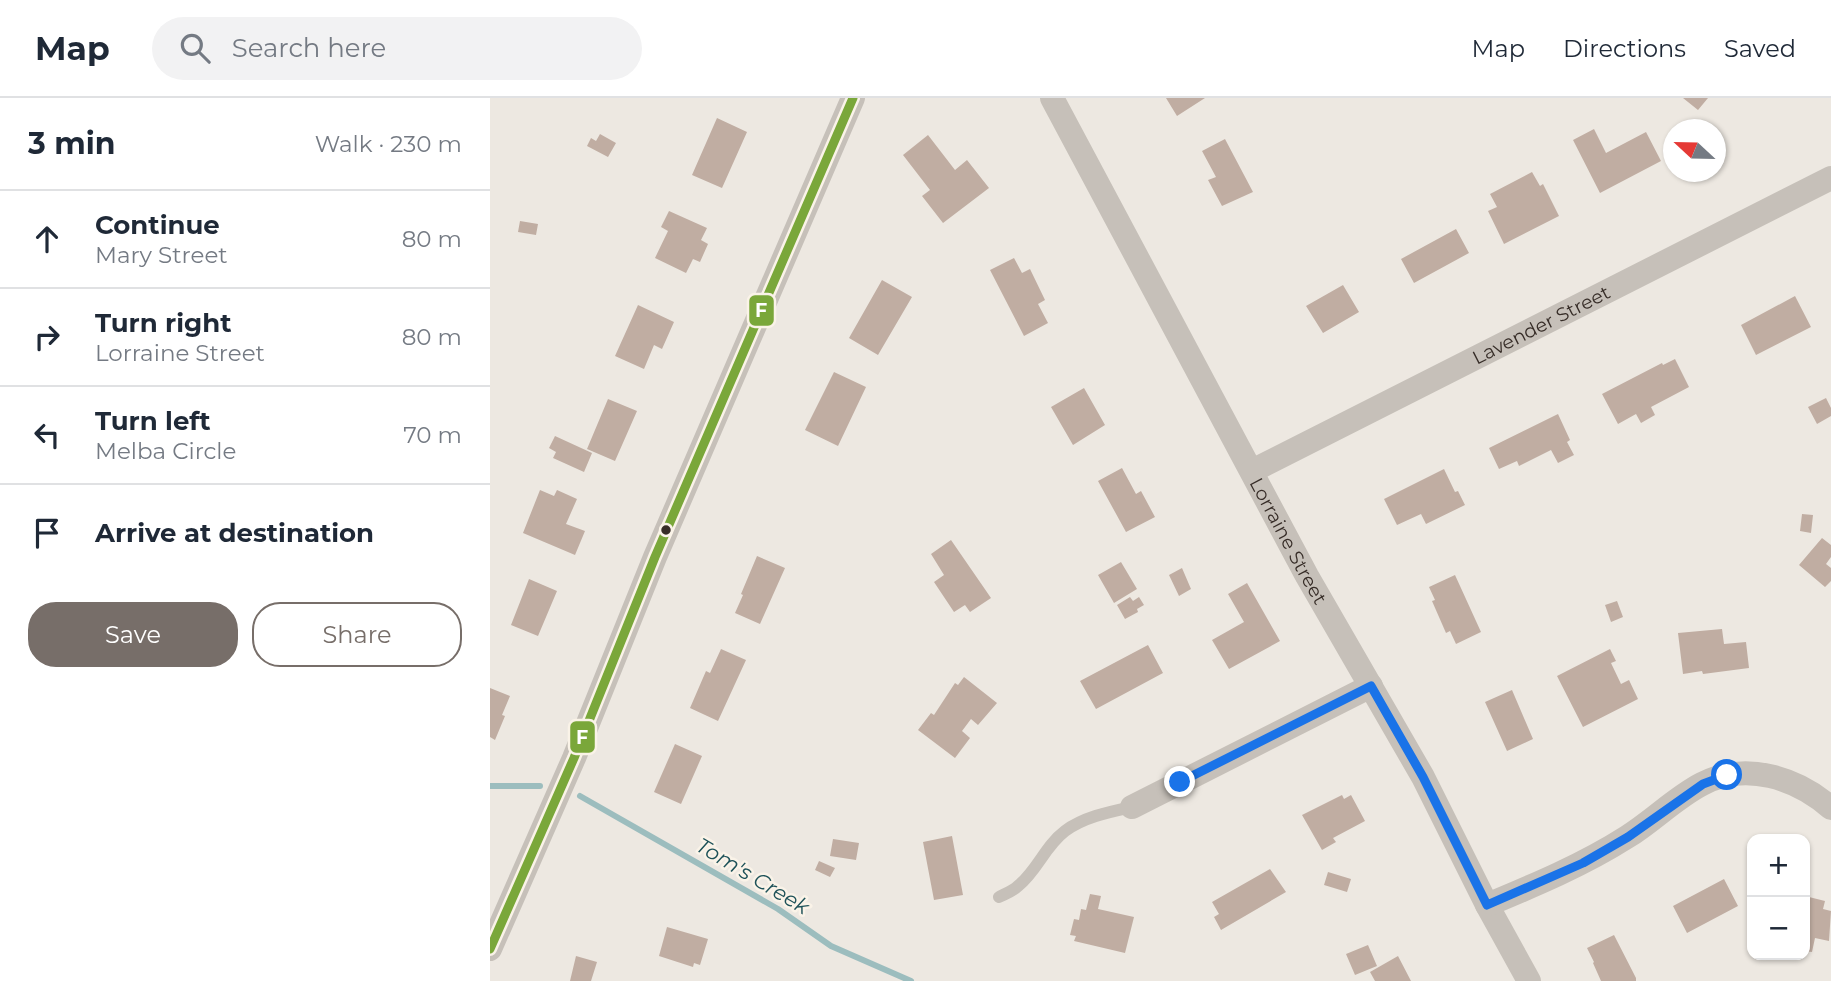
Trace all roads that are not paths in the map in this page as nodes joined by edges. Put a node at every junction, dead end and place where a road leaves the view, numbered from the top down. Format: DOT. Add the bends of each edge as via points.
graph roads {
  1 [pos="853,98"];
  2 [pos="1052,98"];
  3 [pos="1831,178"];
  4 [pos="1251,471"];
  5 [pos="1371,686"];
  6 [pos="1132,807"];
  7 [pos="1831,808"];
  8 [pos="999,897"];
  9 [pos="1487,905"];
  10 [pos="490,949"];
  11 [pos="1529,981"];
  1 -- 10 [label="street"];
  2 -- 4 [label="street, Lorraine Street"];
  3 -- 4 [label="street, Lavender Street"];
  4 -- 5 [label="street, Lorraine Street"];
  5 -- 6 [label="street"];
  5 -- 9 [label="street, Lorraine Street"];
  6 -- 8 [label="lane" via="1097,815 1065,831 1017,888"];
  7 -- 9 [label="street" via="1807,790 1774,776 1727,775 1703,784 1583,863"];
  9 -- 11 [label="street, Lorraine Street"];
}
